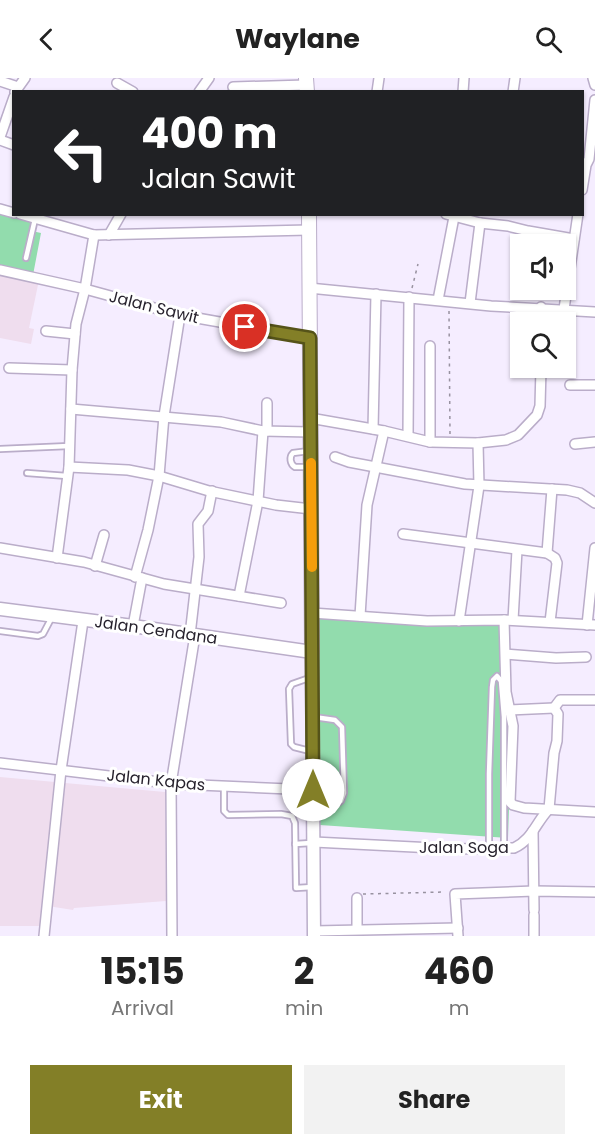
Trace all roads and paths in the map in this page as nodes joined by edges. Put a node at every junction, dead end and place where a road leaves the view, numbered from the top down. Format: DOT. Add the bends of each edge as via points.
graph roads {
  1 [pos="25,78"];
  2 [pos="196,78"];
  3 [pos="593,78"];
  4 [pos="207,80"];
  5 [pos="0,81"];
  6 [pos="307,85"];
  7 [pos="595,85"];
  8 [pos="233,87"];
  9 [pos="17,89"];
  10 [pos="595,100"];
  11 [pos="12,103"];
  12 [pos="0,139"];
  13 [pos="592,158"];
  14 [pos="584,178"];
  15 [pos="26,216"];
  16 [pos="61,216"];
  17 [pos="120,216"];
  18 [pos="309,216"];
  19 [pos="450,216"];
  20 [pos="509,216"];
  21 [pos="578,216"];
  22 [pos="35,219"];
  23 [pos="480,223"];
  24 [pos="58,226"];
  25 [pos="508,226"];
  26 [pos="309,230"];
  27 [pos="545,234"];
  28 [pos="575,234"];
  29 [pos="93,235"];
  30 [pos="109,235"];
  31 [pos="27,258"];
  32 [pos="418,264"];
  33 [pos="0,270"];
  34 [pos="309,288"];
  35 [pos="85,289"];
  36 [pos="376,294"];
  37 [pos="409,297"];
  38 [pos="438,300"];
  39 [pos="565,300"];
  40 [pos="449,302"];
  41 [pos="470,303"];
  42 [pos="541,307"];
  43 [pos="564,309"];
  44 [pos="541,312"];
  45 [pos="595,312"];
  46 [pos="180,315"];
  47 [pos="46,331"];
  48 [pos="75,334"];
  49 [pos="310,338"];
  50 [pos="430,346"];
  51 [pos="9,368"];
  52 [pos="72,370"];
  53 [pos="540,378"];
  54 [pos="570,385"];
  55 [pos="595,385"];
  56 [pos="267,403"];
  57 [pos="71,409"];
  58 [pos="164,416"];
  59 [pos="310,425"];
  60 [pos="373,429"];
  61 [pos="265,431"];
  62 [pos="384,431"];
  63 [pos="408,436"];
  64 [pos="430,442"];
  65 [pos="451,442"];
  66 [pos="595,442"];
  67 [pos="478,443"];
  68 [pos="575,444"];
  69 [pos="70,446"];
  70 [pos="0,449"];
  71 [pos="311,451"];
  72 [pos="335,457"];
  73 [pos="311,467"];
  74 [pos="374,467"];
  75 [pos="68,472"];
  76 [pos="27,473"];
  77 [pos="159,476"];
  78 [pos="480,486"];
  79 [pos="552,489"];
  80 [pos="212,491"];
  81 [pos="258,501"];
  82 [pos="595,503"];
  83 [pos="311,509"];
  84 [pos="403,534"];
  85 [pos="104,535"];
  86 [pos="470,544"];
  87 [pos="0,548"];
  88 [pos="595,548"];
  89 [pos="517,550"];
  90 [pos="547,553"];
  91 [pos="57,558"];
  92 [pos="95,566"];
  93 [pos="138,578"];
  94 [pos="194,589"];
  95 [pos="238,596"];
  96 [pos="281,603"];
  97 [pos="0,609"];
  98 [pos="312,613"];
  99 [pos="53,616"];
  100 [pos="360,616"];
  101 [pos="508,620"];
  102 [pos="83,621"];
  103 [pos="459,621"];
  104 [pos="550,622"];
  105 [pos="591,625"];
  106 [pos="134,626"];
  107 [pos="0,631"];
  108 [pos="193,635"];
  109 [pos="312,652"];
  110 [pos="506,654"];
  111 [pos="586,657"];
  112 [pos="312,677"];
  113 [pos="595,700"];
  114 [pos="554,708"];
  115 [pos="506,714"];
  116 [pos="313,717"];
  117 [pos="492,718"];
  118 [pos="313,751"];
  119 [pos="0,763"];
  120 [pos="61,770"];
  121 [pos="489,774"];
  122 [pos="503,774"];
  123 [pos="171,784"];
  124 [pos="224,787"];
  125 [pos="313,790"];
  126 [pos="489,801"];
  127 [pos="503,802"];
  128 [pos="313,806"];
  129 [pos="549,809"];
  130 [pos="595,812"];
  131 [pos="533,831"];
  132 [pos="314,842"];
  133 [pos="295,844"];
  134 [pos="489,849"];
  135 [pos="504,849"];
  136 [pos="314,887"];
  137 [pos="534,891"];
  138 [pos="595,892"];
  139 [pos="455,894"];
  140 [pos="357,898"];
  141 [pos="357,929"];
  142 [pos="458,932"];
  143 [pos="314,933"];
  144 [pos="330,933"];
  145 [pos="44,936"];
  146 [pos="172,936"];
  147 [pos="534,936"];
  1 -- 9 [label="street"];
  2 -- 4 [label="street"];
  3 -- 7 [label="street"];
  5 -- 9 [label="street"];
  6 -- 8 [label="street"];
  10 -- 13 [label="street"];
  11 -- 12 [label="street"];
  13 -- 14 [label="street"];
  15 -- 22 [label="street"];
  16 -- 24 [label="street"];
  17 -- 30 [label="street"];
  18 -- 26 [label="main road"];
  19 -- 23 [label="street"];
  19 -- 38 [label="street"];
  20 -- 25 [label="street"];
  21 -- 28 [label="street"];
  22 -- 24 [label="street"];
  22 -- 31 [label="lane"];
  23 -- 25 [label="street"];
  23 -- 41 [label="street"];
  24 -- 29 [label="street"];
  25 -- 27 [label="street"];
  26 -- 30 [label="street"];
  26 -- 34 [label="main road"];
  29 -- 30 [label="street"];
  29 -- 35 [label="street"];
  32 -- 37 [label="path"];
  33 -- 35 [label="street, Jalan Sawit"];
  34 -- 36 [label="street"];
  34 -- 49 [label="main road"];
  35 -- 46 [label="street, Jalan Sawit"];
  35 -- 48 [label="street"];
  36 -- 37 [label="street"];
  36 -- 60 [label="street"];
  37 -- 38 [label="street"];
  37 -- 63 [label="street"];
  38 -- 40 [label="street"];
  39 -- 43 [label="street"];
  40 -- 41 [label="street"];
  40 -- 65 [label="path"];
  41 -- 42 [label="street"];
  42 -- 43 [label="street"];
  42 -- 44 [label="street"];
  43 -- 45 [label="street"];
  46 -- 49 [label="street, Jalan Sawit"];
  46 -- 58 [label="street"];
  47 -- 48 [label="street"];
  48 -- 52 [label="street"];
  49 -- 59 [label="main road"];
  50 -- 64 [label="street"];
  51 -- 52 [label="street"];
  52 -- 57 [label="street"];
  53 -- 67 [label="street" via="536,418 511,439"];
  54 -- 55 [label="street"];
  56 -- 61 [label="street"];
  57 -- 58 [label="street"];
  57 -- 69 [label="street"];
  58 -- 61 [label="street"];
  58 -- 77 [label="street"];
  59 -- 60 [label="street"];
  59 -- 61 [label="street"];
  59 -- 71 [label="main road"];
  60 -- 62 [label="street"];
  61 -- 81 [label="street"];
  62 -- 63 [label="street"];
  62 -- 74 [label="street"];
  63 -- 64 [label="street"];
  64 -- 65 [label="street"];
  65 -- 67 [label="street"];
  66 -- 68 [label="street"];
  67 -- 78 [label="street"];
  69 -- 70 [label="lane"];
  69 -- 75 [label="street"];
  71 -- 73 [label="main road"];
  71 -- 73 [label="lane" via="293,453 291,460 295,467"];
  72 -- 74 [label="street"];
  73 -- 83 [label="main road"];
  74 -- 78 [label="street"];
  74 -- 100 [label="street" via="366,516"];
  75 -- 76 [label="lane"];
  75 -- 77 [label="street" via="128,470"];
  75 -- 91 [label="street"];
  77 -- 80 [label="street"];
  77 -- 93 [label="street"];
  78 -- 79 [label="street"];
  78 -- 86 [label="street"];
  79 -- 82 [label="street" via="574,491"];
  79 -- 90 [label="street"];
  80 -- 81 [label="street"];
  80 -- 94 [label="street" via="208,511 198,524 199,557"];
  81 -- 83 [label="street"];
  81 -- 95 [label="street"];
  83 -- 98 [label="main road"];
  84 -- 86 [label="street"];
  85 -- 92 [label="street"];
  86 -- 89 [label="street"];
  86 -- 103 [label="street"];
  87 -- 91 [label="street"];
  88 -- 105 [label="street"];
  89 -- 90 [label="street"];
  89 -- 101 [label="street"];
  90 -- 104 [label="street" via="557,563"];
  91 -- 92 [label="street"];
  92 -- 93 [label="street"];
  93 -- 94 [label="street"];
  93 -- 106 [label="street"];
  94 -- 95 [label="street"];
  94 -- 108 [label="street"];
  95 -- 96 [label="street"];
  97 -- 99 [label="main road, Jalan Cendana"];
  98 -- 100 [label="street"];
  98 -- 109 [label="main road"];
  99 -- 102 [label="main road, Jalan Cendana"];
  99 -- 107 [label="lane" via="38,636"];
  100 -- 103 [label="street"];
  101 -- 103 [label="street"];
  101 -- 104 [label="street"];
  101 -- 110 [label="street"];
  102 -- 106 [label="main road, Jalan Cendana"];
  102 -- 120 [label="street"];
  104 -- 105 [label="street"];
  106 -- 108 [label="main road, Jalan Cendana"];
  108 -- 109 [label="main road, Jalan Cendana"];
  108 -- 123 [label="street"];
  109 -- 112 [label="main road"];
  110 -- 111 [label="street"];
  110 -- 115 [label="street"];
  112 -- 116 [label="main road"];
  112 -- 118 [label="lane" via="292,684 289,689 291,744"];
  113 -- 114 [label="street" via="560,700"];
  114 -- 115 [label="street"];
  114 -- 129 [label="street" via="558,714 557,741"];
  115 -- 117 [label="lane"];
  115 -- 117 [label="lane" via="501,681 496,676"];
  115 -- 122 [label="lane"];
  115 -- 129 [label="street" via="513,723 510,802 524,808"];
  116 -- 118 [label="main road"];
  116 -- 128 [label="lane" via="335,720 344,731 343,797 338,803"];
  117 -- 121 [label="lane"];
  118 -- 125 [label="main road"];
  119 -- 120 [label="street, Jalan Kapas"];
  120 -- 123 [label="street, Jalan Kapas"];
  120 -- 145 [label="street"];
  121 -- 122 [label="lane"];
  121 -- 126 [label="lane"];
  122 -- 127 [label="lane"];
  123 -- 124 [label="street, Jalan Kapas"];
  123 -- 146 [label="street"];
  124 -- 125 [label="street, Jalan Kapas"];
  124 -- 133 [label="lane" via="226,813 292,816"];
  125 -- 128 [label="main road"];
  126 -- 127 [label="lane"];
  126 -- 134 [label="lane"];
  127 -- 135 [label="lane"];
  128 -- 132 [label="main road"];
  129 -- 130 [label="street"];
  129 -- 131 [label="street, Jalan Soga"];
  131 -- 135 [label="street, Jalan Soga" via="523,844"];
  131 -- 137 [label="street"];
  132 -- 133 [label="lane"];
  132 -- 134 [label="street, Jalan Soga"];
  132 -- 136 [label="main road"];
  133 -- 136 [label="lane" via="296,888"];
  134 -- 135 [label="street, Jalan Soga"];
  136 -- 143 [label="main road"];
  137 -- 138 [label="street"];
  137 -- 139 [label="street"];
  137 -- 147 [label="street"];
  139 -- 140 [label="path" via="362,894"];
  139 -- 142 [label="street"];
  140 -- 141 [label="street"];
  141 -- 142 [label="street"];
  141 -- 144 [label="street"];
  143 -- 144 [label="street"];
}
